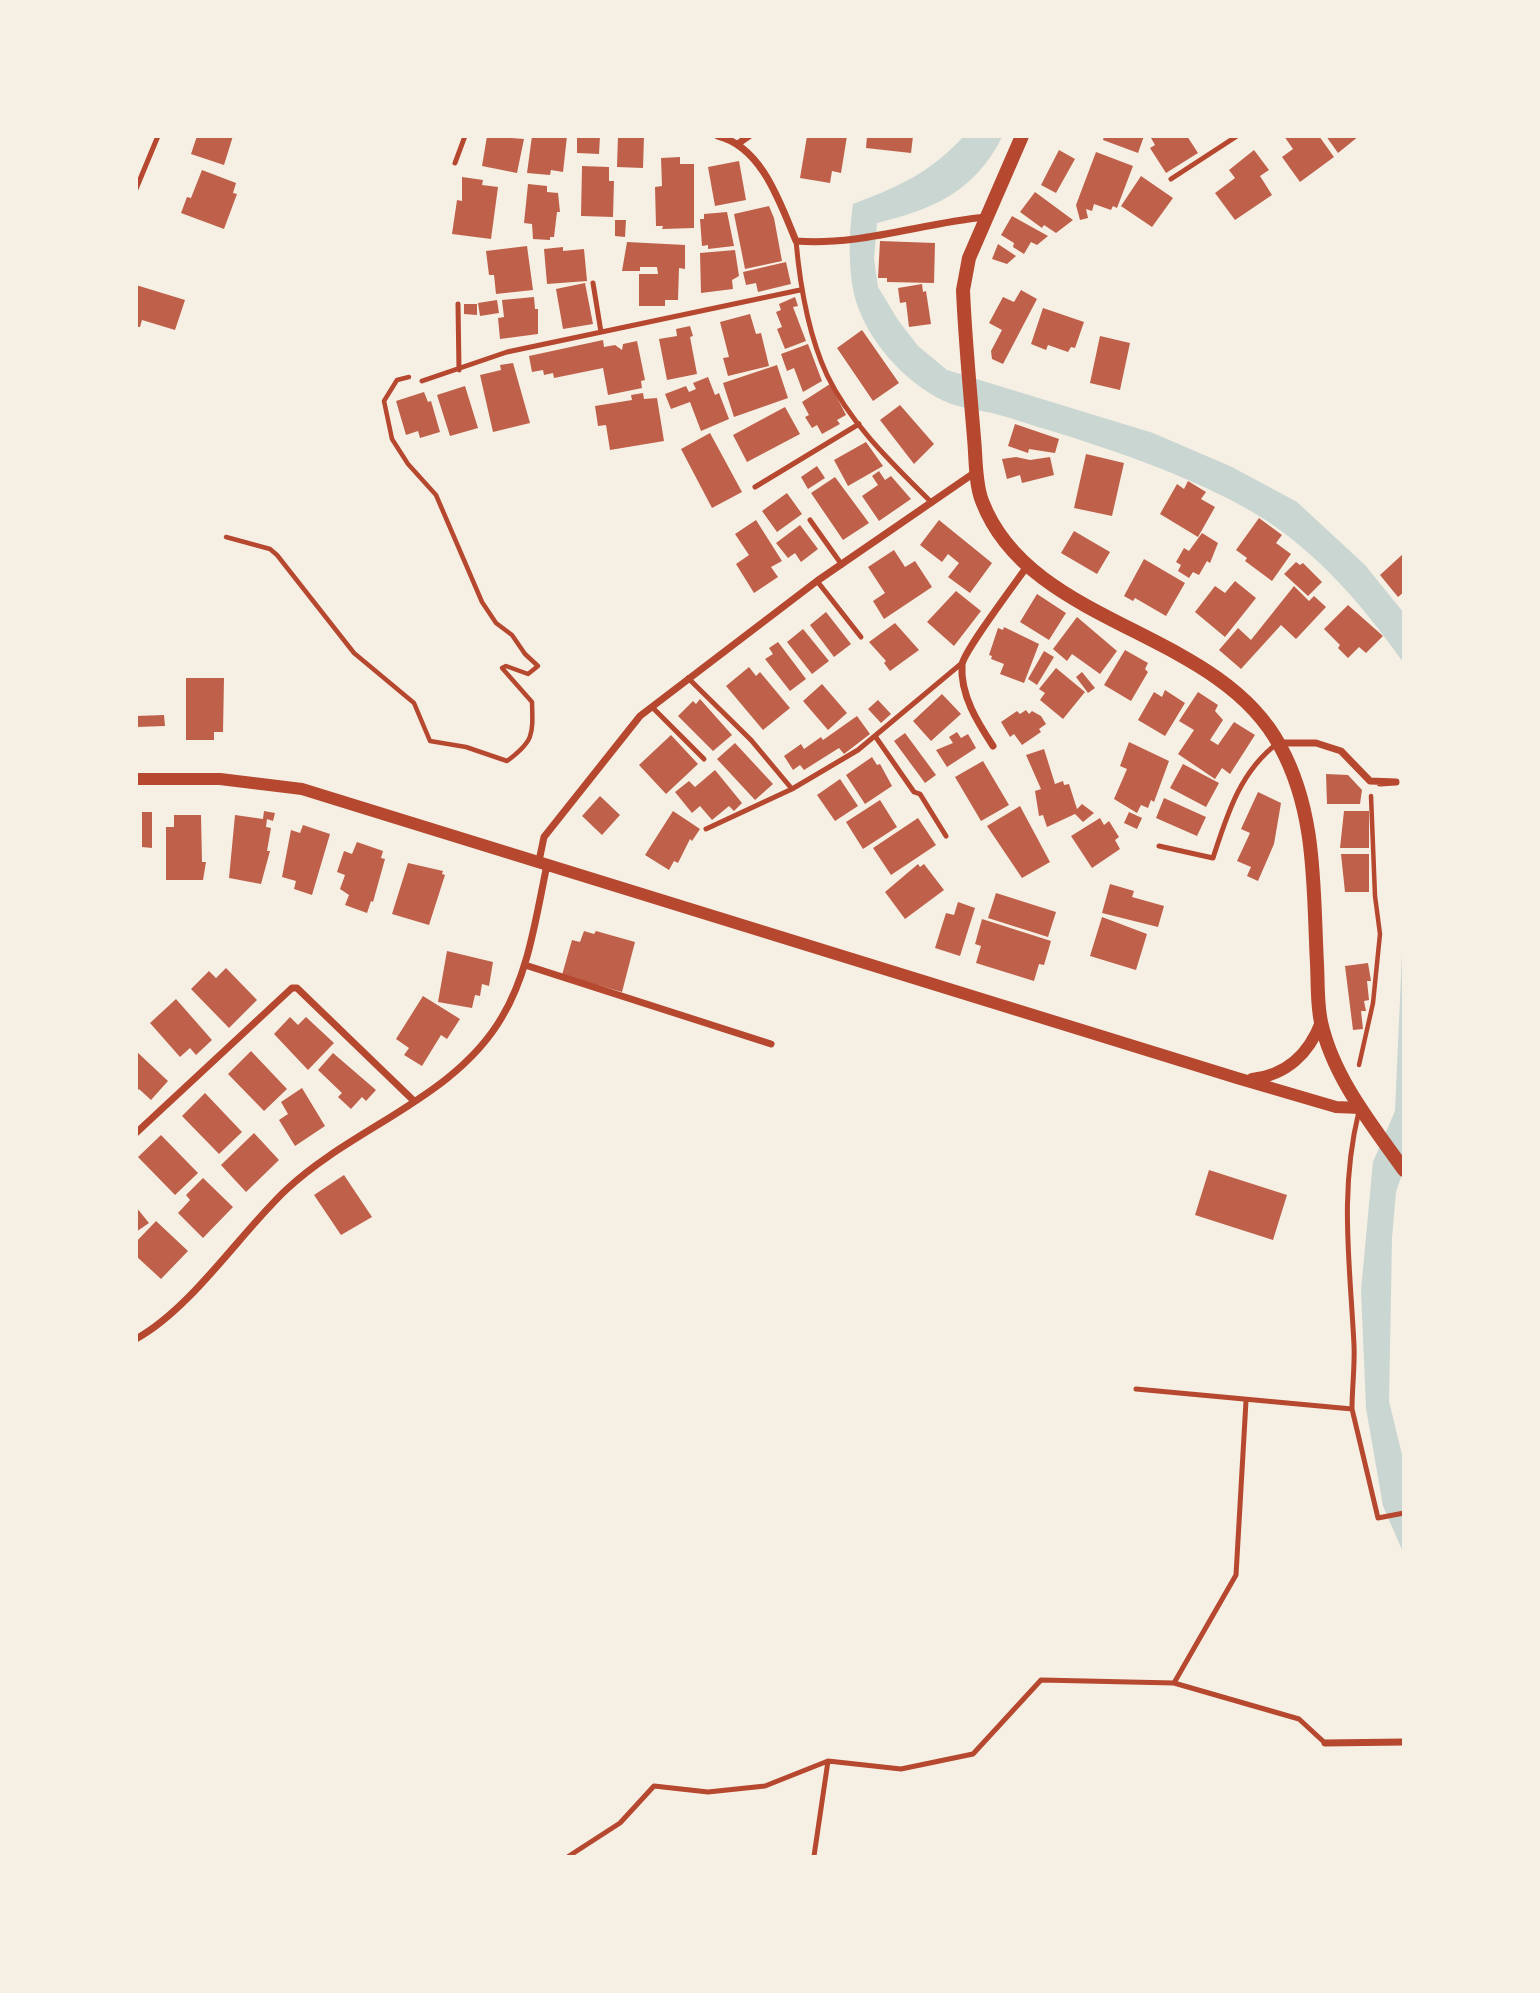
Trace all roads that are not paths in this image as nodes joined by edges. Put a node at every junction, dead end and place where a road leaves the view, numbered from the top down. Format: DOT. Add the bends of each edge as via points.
graph roads {
  1 [pos="158,136"];
  2 [pos="465,136"];
  3 [pos="718,136"];
  4 [pos="749,136"];
  5 [pos="1022,136"];
  6 [pos="1237,136"];
  7 [pos="739,144"];
  8 [pos="455,163"];
  9 [pos="1171,179"];
  10 [pos="136,189"];
  11 [pos="986,217"];
  12 [pos="796,241"];
  13 [pos="593,283"];
  14 [pos="800,290"];
  15 [pos="458,304"];
  16 [pos="601,332"];
  17 [pos="459,370"];
  18 [pos="423,381"];
  19 [pos="859,424"];
  20 [pos="977,470"];
  21 [pos="755,487"];
  22 [pos="932,503"];
  23 [pos="810,520"];
  24 [pos="842,565"];
  25 [pos="1028,565"];
  26 [pos="817,581"];
  27 [pos="861,638"];
  28 [pos="962,663"];
  29 [pos="687,678"];
  30 [pos="652,706"];
  31 [pos="875,736"];
  32 [pos="1279,743"];
  33 [pos="993,746"];
  34 [pos="704,759"];
  35 [pos="136,779"];
  36 [pos="1404,780"];
  37 [pos="792,789"];
  38 [pos="706,829"];
  39 [pos="946,836"];
  40 [pos="1159,846"];
  41 [pos="543,863"];
  42 [pos="525,965"];
  43 [pos="1321,1022"];
  44 [pos="771,1044"];
  45 [pos="1245,1080"];
  46 [pos="414,1101"];
  47 [pos="1364,1113"];
  48 [pos="136,1133"];
  49 [pos="1404,1170"];
  50 [pos="136,1339"];
  51 [pos="1136,1389"];
  52 [pos="1246,1401"];
  53 [pos="1352,1409"];
  54 [pos="1404,1513"];
  55 [pos="1174,1684"];
  56 [pos="1404,1742"];
  57 [pos="1325,1743"];
  58 [pos="828,1761"];
  59 [pos="569,1857"];
  60 [pos="814,1857"];
  1 -- 10 [label="lane"];
  2 -- 8 [label="lane"];
  3 -- 7 [label="street"];
  4 -- 7 [label="street"];
  5 -- 11 [label="main road"];
  6 -- 9 [label="lane"];
  7 -- 12 [label="street" via="776,197"];
  11 -- 12 [label="street" via="938,221 845,240"];
  11 -- 20 [label="main road" via="969,258 963,290"];
  12 -- 14 [label="lane"];
  13 -- 16 [label="lane"];
  14 -- 16 [label="lane"];
  14 -- 19 [label="lane" via="827,376"];
  15 -- 17 [label="lane"];
  16 -- 17 [label="lane" via="507,352"];
  17 -- 18 [label="lane"];
  19 -- 21 [label="lane"];
  19 -- 22 [label="lane"];
  20 -- 22 [label="street"];
  20 -- 25 [label="main road" via="981,500 998,532"];
  22 -- 24 [label="street"];
  23 -- 24 [label="lane"];
  24 -- 26 [label="street"];
  25 -- 28 [label="street"];
  25 -- 32 [label="main road" via="1055,586 1202,668 1247,703"];
  26 -- 27 [label="lane"];
  26 -- 29 [label="street"];
  28 -- 31 [label="lane"];
  28 -- 33 [label="street" via="964,690"];
  29 -- 30 [label="street"];
  29 -- 37 [label="lane" via="751,740"];
  30 -- 34 [label="lane"];
  30 -- 41 [label="street" via="544,836"];
  31 -- 37 [label="lane"];
  31 -- 39 [label="lane"];
  32 -- 36 [label="street" via="1316,743 1341,751 1370,782"];
  32 -- 40 [label="lane" via="1232,799 1213,858"];
  32 -- 43 [label="main road" via="1297,778 1310,831"];
  35 -- 41 [label="street" via="219,779 302,789"];
  37 -- 38 [label="lane"];
  41 -- 42 [label="street"];
  41 -- 45 [label="street"];
  42 -- 44 [label="street"];
  42 -- 46 [label="street" via="502,1018 463,1066"];
  43 -- 45 [label="street" via="1315,1039 1289,1067 1270,1077"];
  43 -- 47 [label="main road"];
  45 -- 47 [label="street"];
  46 -- 48 [label="street" via="292,988"];
  46 -- 50 [label="street" via="330,1154 287,1189 173,1311"];
  47 -- 49 [label="main road"];
  47 -- 53 [label="lane" via="1351,1145 1346,1189 1354,1347"];
  51 -- 52 [label="lane"];
  52 -- 53 [label="lane"];
  52 -- 55 [label="lane" via="1236,1575"];
  53 -- 54 [label="lane" via="1378,1518"];
  55 -- 57 [label="lane" via="1299,1719"];
  55 -- 58 [label="lane" via="1041,1679 973,1754 901,1769"];
  56 -- 57 [label="street"];
  58 -- 59 [label="lane" via="765,1786 708,1792 654,1786 620,1823"];
  58 -- 60 [label="lane"];
}
